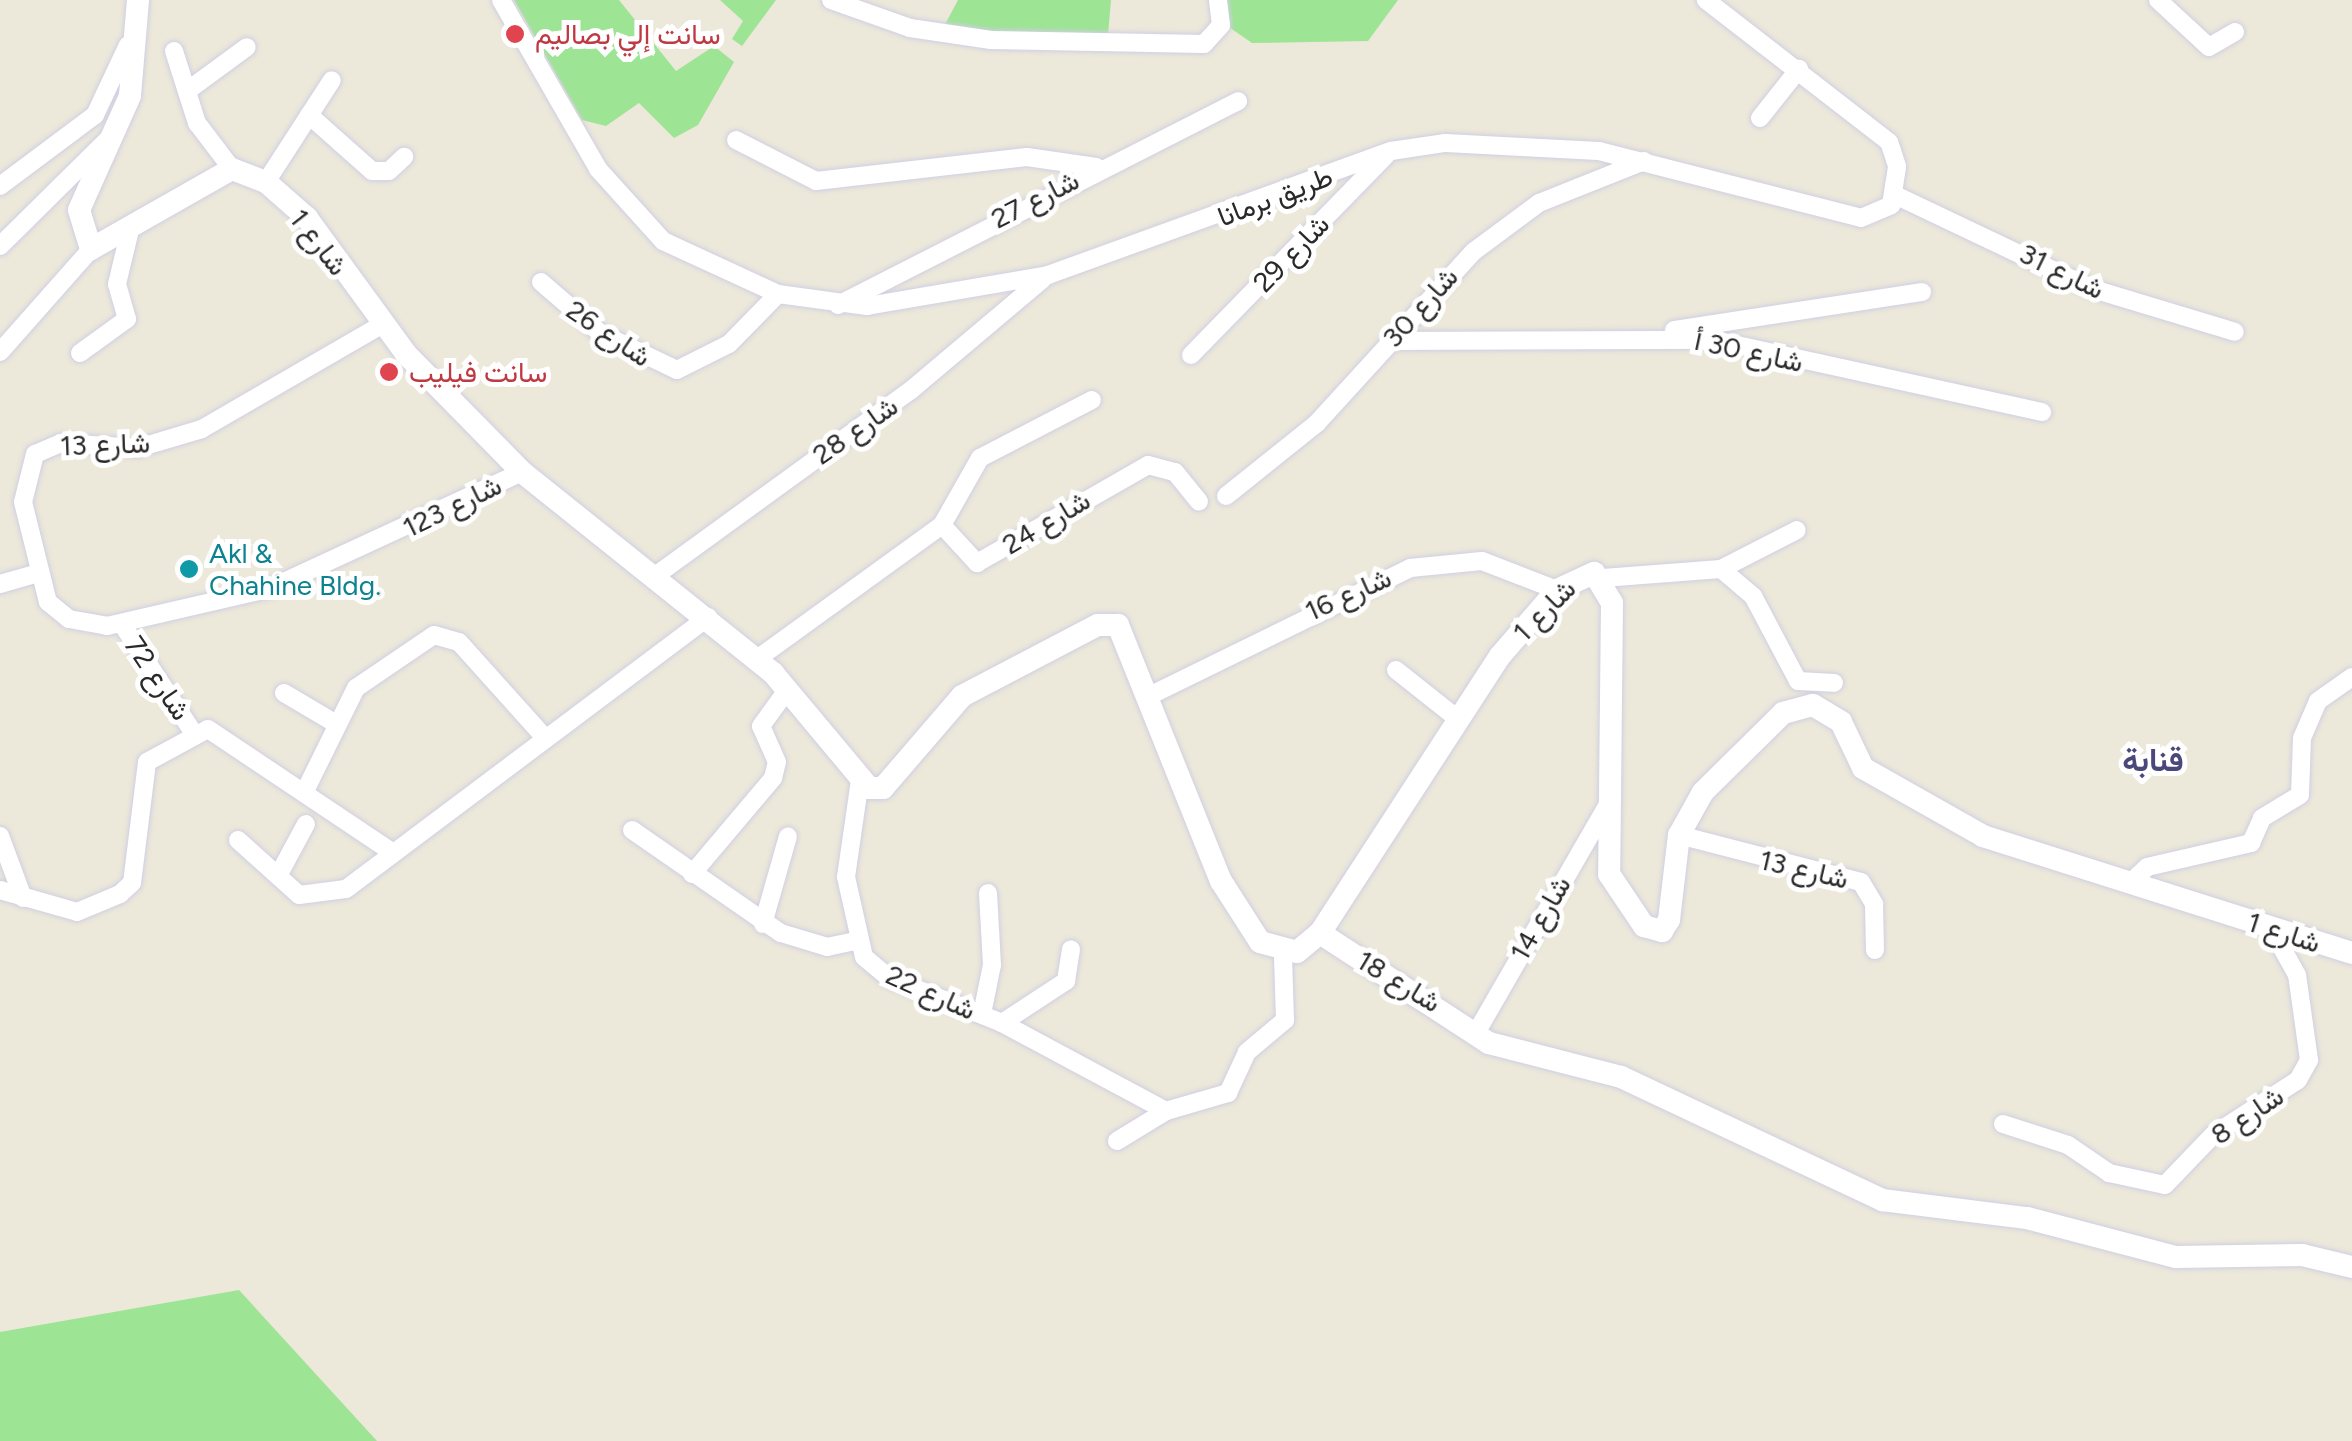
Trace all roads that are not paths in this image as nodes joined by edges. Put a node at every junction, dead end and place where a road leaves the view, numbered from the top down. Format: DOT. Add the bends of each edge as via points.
graph roads {
  1 [pos="501,0"];
  2 [pos="830,0"];
  3 [pos="1218,0"];
  4 [pos="1706,0"];
  5 [pos="2158,0"];
  6 [pos="138,8"];
  7 [pos="2236,32"];
  8 [pos="246,47"];
  9 [pos="174,51"];
  10 [pos="1799,69"];
  11 [pos="332,80"];
  12 [pos="186,92"];
  13 [pos="1238,101"];
  14 [pos="309,115"];
  15 [pos="1760,118"];
  16 [pos="108,139"];
  17 [pos="736,140"];
  18 [pos="1390,151"];
  19 [pos="404,157"];
  20 [pos="1644,162"];
  21 [pos="1096,167"];
  22 [pos="232,169"];
  23 [pos="266,182"];
  24 [pos="0,186"];
  25 [pos="1896,196"];
  26 [pos="130,230"];
  27 [pos="0,246"];
  28 [pos="91,249"];
  29 [pos="1048,275"];
  30 [pos="541,282"];
  31 [pos="1922,292"];
  32 [pos="778,294"];
  33 [pos="837,305"];
  34 [pos="383,324"];
  35 [pos="28,330"];
  36 [pos="2235,332"];
  37 [pos="1629,338"];
  38 [pos="1390,341"];
  39 [pos="0,352"];
  40 [pos="80,352"];
  41 [pos="1191,355"];
  42 [pos="0,369"];
  43 [pos="1092,400"];
  44 [pos="2042,412"];
  45 [pos="522,472"];
  46 [pos="1226,496"];
  47 [pos="1199,502"];
  48 [pos="942,525"];
  49 [pos="1796,530"];
  50 [pos="1721,569"];
  51 [pos="34,574"];
  52 [pos="655,576"];
  53 [pos="1603,578"];
  54 [pos="0,584"];
  55 [pos="1557,590"];
  56 [pos="708,617"];
  57 [pos="122,624"];
  58 [pos="757,659"];
  59 [pos="1396,670"];
  60 [pos="2352,677"];
  61 [pos="1834,683"];
  62 [pos="788,688"];
  63 [pos="284,693"];
  64 [pos="1152,696"];
  65 [pos="1454,716"];
  66 [pos="333,722"];
  67 [pos="193,732"];
  68 [pos="546,739"];
  69 [pos="860,780"];
  70 [pos="306,789"];
  71 [pos="1608,804"];
  72 [pos="306,824"];
  73 [pos="632,830"];
  74 [pos="0,836"];
  75 [pos="788,836"];
  76 [pos="1678,836"];
  77 [pos="238,840"];
  78 [pos="390,851"];
  79 [pos="692,874"];
  80 [pos="278,876"];
  81 [pos="2130,883"];
  82 [pos="0,890"];
  83 [pos="988,893"];
  84 [pos="23,898"];
  85 [pos="763,924"];
  86 [pos="2271,928"];
  87 [pos="1320,932"];
  88 [pos="856,941"];
  89 [pos="1071,948"];
  90 [pos="1875,950"];
  91 [pos="2351,953"];
  92 [pos="1283,955"];
  93 [pos="982,1014"];
  94 [pos="1002,1023"];
  95 [pos="1476,1032"];
  96 [pos="1166,1110"];
  97 [pos="2003,1124"];
  98 [pos="1117,1142"];
  99 [pos="2352,1267"];
  1 -- 32 [label="street, طريق برمانا" via="598,169 638,217 696,262"];
  2 -- 3 [label="street" via="910,28 992,40 1204,44 1221,24"];
  4 -- 10 [label="street"];
  5 -- 7 [label="street" via="2205,45"];
  6 -- 16 [label="street" via="138,65"];
  6 -- 24 [label="street" via="95,115"];
  8 -- 12 [label="street"];
  9 -- 12 [label="street"];
  10 -- 15 [label="street"];
  10 -- 25 [label="street" via="1889,142"];
  11 -- 14 [label="street"];
  12 -- 22 [label="street"];
  13 -- 21 [label="street, شارع 27"];
  14 -- 19 [label="street" via="372,171 390,171"];
  14 -- 23 [label="street"];
  16 -- 27 [label="street"];
  16 -- 28 [label="street" via="79,210"];
  17 -- 21 [label="street" via="816,181 1028,157"];
  18 -- 20 [label="street, طريق برمانا" via="1480,142"];
  18 -- 29 [label="street, طريق برمانا"];
  18 -- 41 [label="street, شارع 29"];
  20 -- 25 [label="street, طريق برمانا" via="1861,218"];
  20 -- 38 [label="street, شارع 30" via="1509,223"];
  21 -- 33 [label="street, شارع 27"];
  22 -- 23 [label="street, شارع 1"];
  22 -- 26 [label="street"];
  23 -- 34 [label="street, شارع 1" via="307,218"];
  25 -- 36 [label="street, شارع 31" via="2093,289"];
  26 -- 28 [label="street"];
  26 -- 40 [label="street" via="117,284 128,319"];
  28 -- 35 [label="street"];
  29 -- 33 [label="street, طريق برمانا" via="944,298"];
  29 -- 52 [label="street, شارع 28" via="911,390"];
  30 -- 32 [label="street, شارع 26" via="628,351 678,370 729,344"];
  31 -- 37 [label="street"];
  32 -- 33 [label="street, طريق برمانا"];
  34 -- 45 [label="street, شارع 1"];
  34 -- 51 [label="street, شارع 13" via="202,429 138,448 61,443 35,454 22,481"];
  35 -- 39 [label="street"];
  35 -- 42 [label="street"];
  37 -- 38 [label="street, شارع 30 أ"];
  37 -- 44 [label="street, شارع 30 أ" via="1714,340"];
  38 -- 46 [label="street, شارع 30" via="1317,423"];
  43 -- 48 [label="street" via="980,458"];
  45 -- 52 [label="street, شارع 1"];
  45 -- 57 [label="street, شارع 123" via="272,588"];
  47 -- 48 [label="street, شارع 24" via="1175,472 1148,466 976,563"];
  48 -- 58 [label="street"];
  49 -- 50 [label="street"];
  50 -- 53 [label="street"];
  50 -- 61 [label="street" via="1752,596 1798,682"];
  51 -- 54 [label="street"];
  51 -- 57 [label="street" via="69,619"];
  52 -- 56 [label="street, شارع 1"];
  53 -- 55 [label="street, شارع 1" via="1580,574"];
  53 -- 71 [label="street, شارع 1" via="1612,603"];
  55 -- 64 [label="street, شارع 16" via="1482,561 1410,568"];
  55 -- 65 [label="street, شارع 1"];
  56 -- 58 [label="street, شارع 1"];
  56 -- 68 [label="street"];
  57 -- 67 [label="street, شارع 72"];
  58 -- 62 [label="street, شارع 1"];
  59 -- 65 [label="street"];
  60 -- 81 [label="street" via="2318,700 2302,738 2300,795 2262,818 2251,844 2147,867"];
  62 -- 69 [label="street, شارع 1"];
  62 -- 79 [label="street" via="761,726 777,762 773,778"];
  63 -- 66 [label="street"];
  64 -- 69 [label="street" via="1118,625 1098,625 962,696 882,788"];
  64 -- 92 [label="street" via="1197,836 1260,942"];
  65 -- 87 [label="street, شارع 1"];
  66 -- 68 [label="street" via="389,660 447,636"];
  66 -- 70 [label="street"];
  67 -- 70 [label="street" via="231,737"];
  67 -- 84 [label="street" via="147,762 132,883 77,912"];
  68 -- 78 [label="street"];
  69 -- 88 [label="street" via="846,850"];
  70 -- 78 [label="street"];
  71 -- 76 [label="street, شارع 1" via="1615,896 1656,932 1669,920"];
  71 -- 95 [label="street, شارع 14"];
  72 -- 80 [label="street"];
  73 -- 79 [label="street"];
  74 -- 84 [label="street"];
  75 -- 85 [label="street"];
  76 -- 81 [label="street, شارع 1" via="1703,792 1750,742 1783,713 1813,705 1841,722 1863,768 1893,790 1983,836"];
  76 -- 90 [label="street, شارع 13" via="1861,882 1874,904"];
  77 -- 80 [label="street"];
  78 -- 80 [label="street" via="332,894 299,895"];
  79 -- 85 [label="street"];
  81 -- 86 [label="street, شارع 1"];
  82 -- 84 [label="street"];
  83 -- 93 [label="street" via="992,965"];
  85 -- 88 [label="street" via="812,945"];
  86 -- 91 [label="street, شارع 1"];
  86 -- 97 [label="street, شارع 8" via="2297,974 2309,1060 2298,1080 2213,1135 2164,1184 2109,1173 2068,1145"];
  87 -- 92 [label="street, شارع 1"];
  87 -- 95 [label="street, شارع 18"];
  88 -- 93 [label="street, شارع 22" via="889,978"];
  89 -- 94 [label="street" via="1066,981"];
  92 -- 96 [label="street" via="1285,1020 1247,1052 1228,1094"];
  93 -- 94 [label="street, شارع 22"];
  94 -- 96 [label="street, شارع 22"];
  95 -- 99 [label="street, شارع 18" via="1502,1050 1621,1077 1882,1200 2027,1218 2176,1257 2302,1255"];
  96 -- 98 [label="street"];
}
